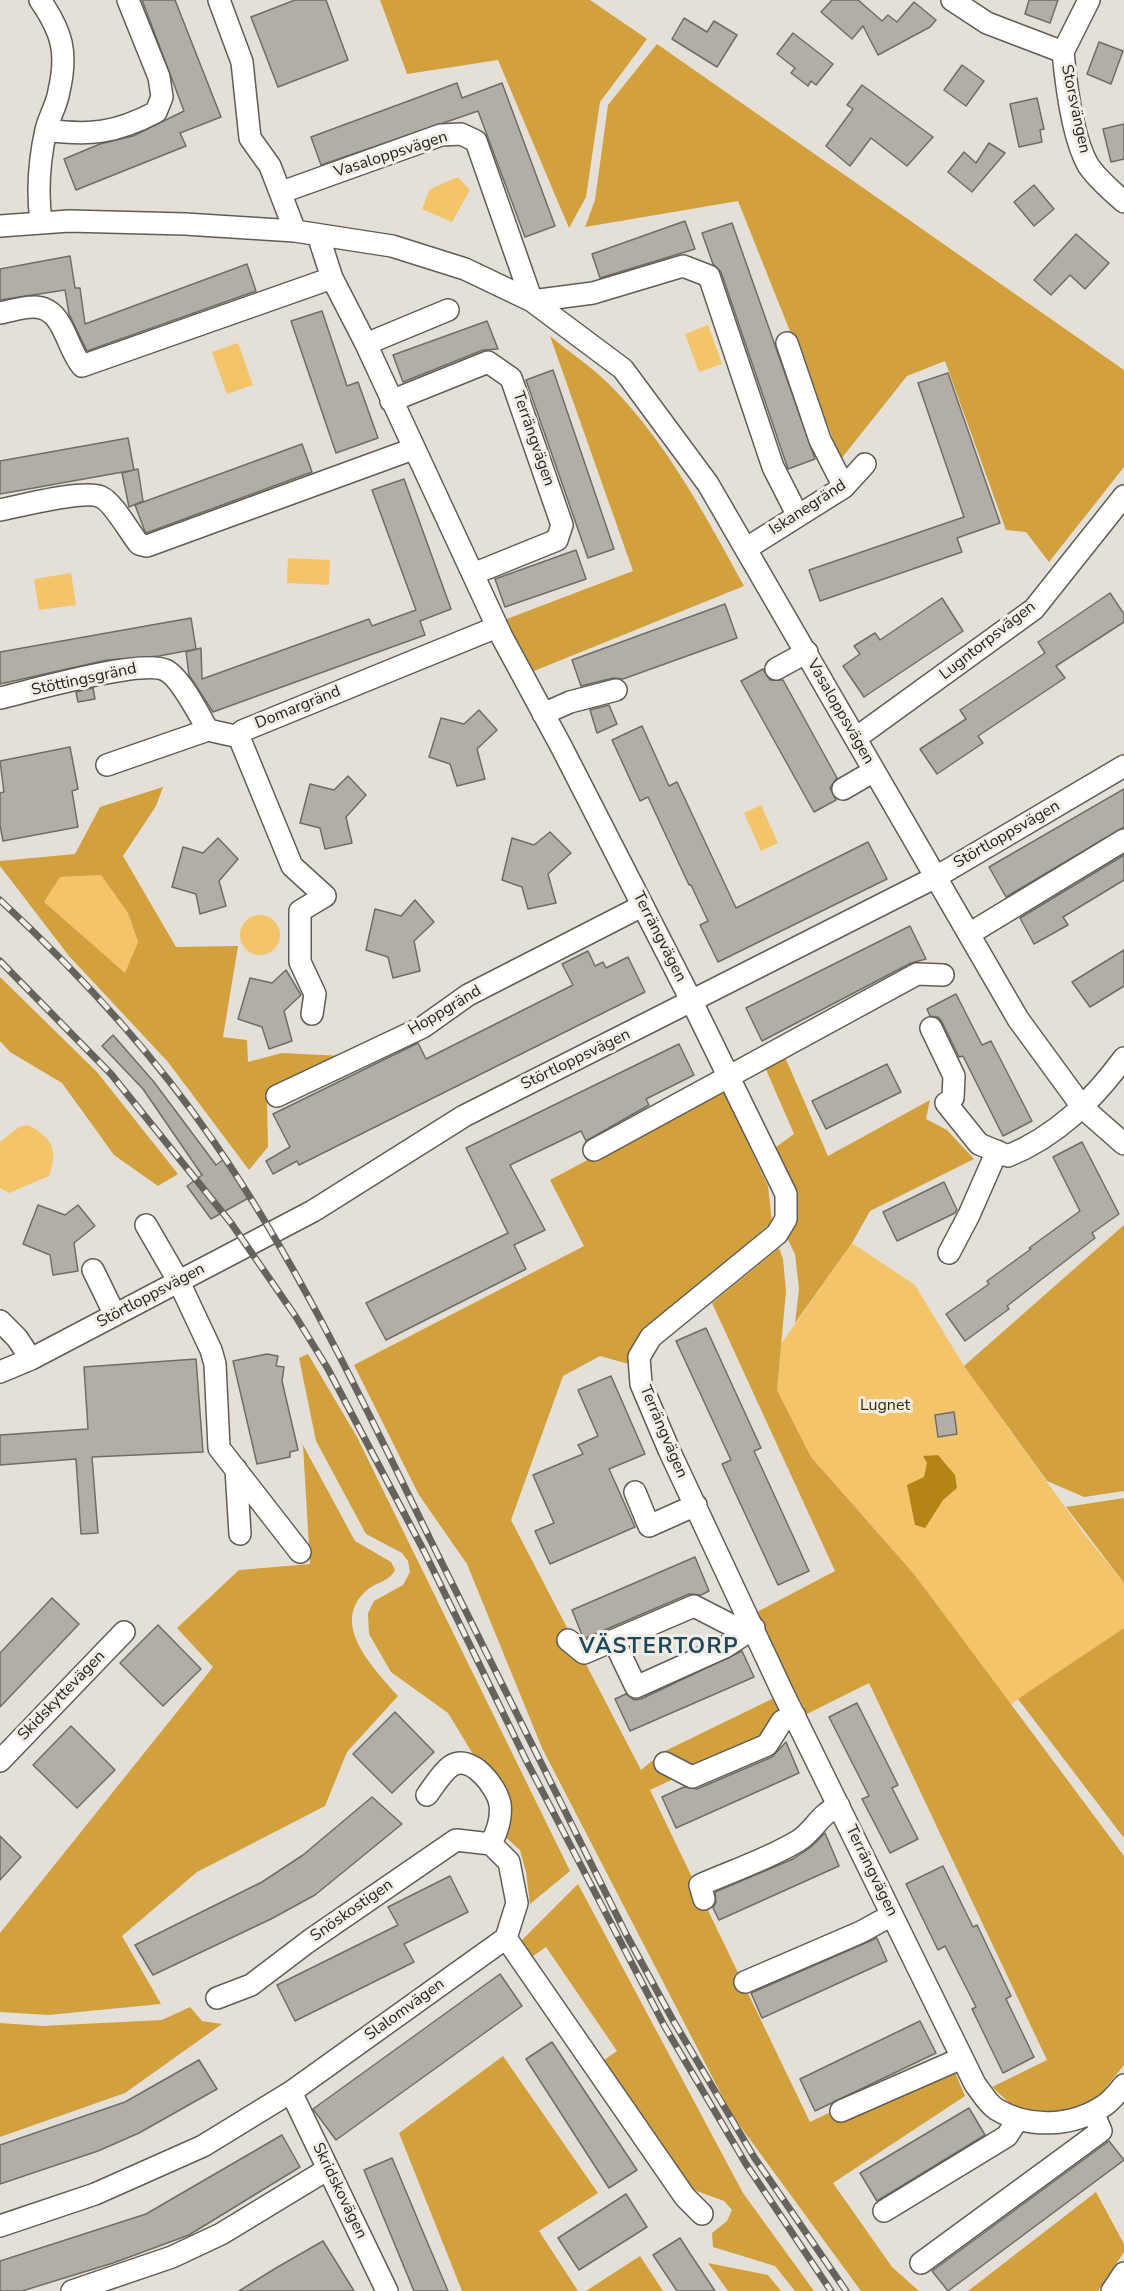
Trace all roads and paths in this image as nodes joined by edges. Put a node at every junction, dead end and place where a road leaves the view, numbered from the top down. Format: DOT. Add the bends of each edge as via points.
graph roads {
  1 [pos="39,0"];
  2 [pos="128,0"];
  3 [pos="219,0"];
  4 [pos="952,0"];
  5 [pos="1089,0"];
  6 [pos="1064,52"];
  7 [pos="46,130"];
  8 [pos="282,192"];
  9 [pos="1124,202"];
  10 [pos="41,222"];
  11 [pos="0,226"];
  12 [pos="295,231"];
  13 [pos="318,236"];
  14 [pos="332,278"];
  15 [pos="532,301"];
  16 [pos="448,310"];
  17 [pos="0,313"];
  18 [pos="787,343"];
  19 [pos="366,344"];
  20 [pos="391,400"];
  21 [pos="413,449"];
  22 [pos="865,464"];
  23 [pos="844,487"];
  24 [pos="1124,496"];
  25 [pos="0,510"];
  26 [pos="798,516"];
  27 [pos="747,548"];
  28 [pos="472,574"];
  29 [pos="497,627"];
  30 [pos="807,652"];
  31 [pos="776,669"];
  32 [pos="616,690"];
  33 [pos="0,698"];
  34 [pos="543,714"];
  35 [pos="208,729"];
  36 [pos="239,737"];
  37 [pos="856,738"];
  38 [pos="107,765"];
  39 [pos="1124,766"];
  40 [pos="874,771"];
  41 [pos="843,789"];
  42 [pos="1124,840"];
  43 [pos="936,877"];
  44 [pos="642,906"];
  45 [pos="969,934"];
  46 [pos="943,975"];
  47 [pos="692,1002"];
  48 [pos="312,1014"];
  49 [pos="931,1028"];
  50 [pos="1124,1058"];
  51 [pos="728,1076"];
  52 [pos="278,1096"];
  53 [pos="1083,1108"];
  54 [pos="1124,1144"];
  55 [pos="594,1150"];
  56 [pos="996,1151"];
  57 [pos="146,1225"];
  58 [pos="949,1253"];
  59 [pos="93,1270"];
  60 [pos="179,1282"];
  61 [pos="115,1315"];
  62 [pos="0,1321"];
  63 [pos="31,1359"];
  64 [pos="0,1372"];
  65 [pos="236,1469"];
  66 [pos="634,1492"];
  67 [pos="696,1505"];
  68 [pos="240,1534"];
  69 [pos="300,1552"];
  70 [pos="754,1628"];
  71 [pos="124,1632"];
  72 [pos="568,1640"];
  73 [pos="614,1641"];
  74 [pos="795,1716"];
  75 [pos="0,1761"];
  76 [pos="665,1763"];
  77 [pos="427,1795"];
  78 [pos="839,1806"];
  79 [pos="491,1844"];
  80 [pos="704,1899"];
  81 [pos="892,1915"];
  82 [pos="506,1938"];
  83 [pos="745,1982"];
  84 [pos="217,1998"];
  85 [pos="962,2058"];
  86 [pos="1124,2085"];
  87 [pos="291,2092"];
  88 [pos="841,2111"];
  89 [pos="1093,2112"];
  90 [pos="1018,2119"];
  91 [pos="328,2169"];
  92 [pos="884,2211"];
  93 [pos="702,2214"];
  94 [pos="0,2226"];
  95 [pos="921,2263"];
  96 [pos="1124,2273"];
  97 [pos="72,2291"];
  98 [pos="387,2291"];
  99 [pos="1112,2291"];
  1 -- 7 [label="street" via="62,36 59,92"];
  2 -- 7 [label="street" via="159,77 162,97 156,112 97,134"];
  3 -- 8 [label="street" via="242,62 250,138"];
  4 -- 6 [label="street, Storsvängen" via="987,23"];
  5 -- 6 [label="street"];
  6 -- 9 [label="street, Storsvängen" via="1065,75 1088,165"];
  7 -- 10 [label="street" via="37,189"];
  8 -- 12 [label="street"];
  8 -- 15 [label="street, Vasaloppsvägen" via="441,135 461,134 476,141"];
  10 -- 11 [label="street, Vasaloppsvägen"];
  10 -- 12 [label="street, Vasaloppsvägen"];
  12 -- 13 [label="street, Vasaloppsvägen"];
  13 -- 14 [label="street, Terrängvägen"];
  13 -- 15 [label="street, Vasaloppsvägen" via="392,246 419,254 465,269"];
  14 -- 17 [label="street" via="82,366 56,317 45,309"];
  14 -- 19 [label="street, Terrängvägen"];
  15 -- 26 [label="street" via="593,293 683,266 709,276 774,467"];
  15 -- 27 [label="street, Vasaloppsvägen" via="622,369 708,484"];
  16 -- 19 [label="street"];
  18 -- 23 [label="street" via="820,441"];
  19 -- 20 [label="street, Terrängvägen"];
  20 -- 21 [label="street, Terrängvägen"];
  20 -- 28 [label="street, Terrängvägen" via="488,362 511,378 562,525 557,540"];
  21 -- 25 [label="street" via="147,546 139,544 101,496 86,495"];
  21 -- 28 [label="street, Terrängvägen"];
  22 -- 23 [label="street, Iskanegränd"];
  23 -- 26 [label="street, Iskanegränd"];
  24 -- 37 [label="street, Lugntorpsvägen" via="1034,609"];
  26 -- 27 [label="street, Iskanegränd"];
  27 -- 30 [label="street, Vasaloppsvägen"];
  28 -- 29 [label="street, Terrängvägen"];
  29 -- 34 [label="street, Terrängvägen"];
  29 -- 36 [label="street, Domargränd" via="242,731"];
  30 -- 31 [label="street"];
  30 -- 37 [label="street, Vasaloppsvägen"];
  32 -- 34 [label="street"];
  33 -- 35 [label="street, Stöttingsgränd" via="150,667 164,669 174,676"];
  34 -- 44 [label="street, Terrängvägen"];
  35 -- 36 [label="street"];
  35 -- 38 [label="street"];
  36 -- 48 [label="street, Domargränd" via="292,866 325,896 300,911 300,962 315,994"];
  37 -- 40 [label="street, Vasaloppsvägen"];
  39 -- 43 [label="street, Störtloppsvägen"];
  40 -- 41 [label="street"];
  40 -- 43 [label="street, Vasaloppsvägen"];
  42 -- 45 [label="street"];
  43 -- 45 [label="street, Vasaloppsvägen"];
  43 -- 47 [label="street, Störtloppsvägen"];
  44 -- 47 [label="street, Terrängvägen"];
  44 -- 52 [label="street, Hoppgränd" via="468,995 423,1027"];
  45 -- 53 [label="street, Vasaloppsvägen" via="1018,1019"];
  46 -- 51 [label="street" via="917,974"];
  47 -- 51 [label="street, Terrängvägen"];
  47 -- 60 [label="street, Störtloppsvägen" via="464,1116 313,1211"];
  49 -- 56 [label="street" via="954,1076 950,1101 979,1144"];
  50 -- 53 [label="street"];
  51 -- 55 [label="street"];
  51 -- 67 [label="street, Terrängvägen" via="786,1194 786,1219 777,1234 651,1337 639,1357 641,1384"];
  53 -- 54 [label="street, Vasaloppsvägen"];
  53 -- 56 [label="street" via="1035,1145 1008,1156"];
  56 -- 58 [label="street"];
  57 -- 60 [label="street"];
  59 -- 61 [label="street"];
  60 -- 61 [label="street, Störtloppsvägen"];
  60 -- 65 [label="street" via="215,1364 219,1448"];
  61 -- 63 [label="street, Störtloppsvägen"];
  62 -- 63 [label="street"];
  63 -- 64 [label="street, Störtloppsvägen"];
  65 -- 68 [label="street"];
  65 -- 69 [label="street"];
  66 -- 67 [label="street" via="649,1526"];
  67 -- 70 [label="street, Terrängvägen"];
  70 -- 73 [label="street" via="731,1625 694,1606"];
  70 -- 73 [label="street" via="725,1647 636,1687"];
  70 -- 74 [label="street, Terrängvägen"];
  71 -- 75 [label="street, Skidskyttevägen"];
  72 -- 73 [label="street" via="584,1653"];
  74 -- 76 [label="street" via="782,1721 767,1745 692,1777"];
  74 -- 78 [label="street, Terrängvägen"];
  77 -- 79 [label="street" via="451,1766 462,1763 475,1768 500,1803 500,1825"];
  78 -- 80 [label="street" via="820,1816 812,1830 797,1841 700,1885"];
  78 -- 81 [label="street, Terrängvägen"];
  79 -- 82 [label="street" via="510,1862 517,1903"];
  79 -- 84 [label="street, Snöskostigen" via="456,1840 251,1985"];
  81 -- 83 [label="street"];
  81 -- 85 [label="street, Terrängvägen"];
  82 -- 87 [label="street, Slalomvägen"];
  82 -- 93 [label="street" via="685,2197"];
  85 -- 88 [label="street"];
  85 -- 90 [label="street, Terrängvägen" via="975,2084 994,2108"];
  86 -- 89 [label="street, Terrängvägen" via="1106,2105"];
  87 -- 91 [label="street, Skridskovägen"];
  87 -- 94 [label="street, Slalomvägen" via="203,2146 95,2194"];
  89 -- 90 [label="street, Terrängvägen" via="1078,2120 1049,2124"];
  89 -- 95 [label="street" via="1101,2131"];
  90 -- 92 [label="street" via="1007,2136"];
  91 -- 97 [label="street" via="221,2234 171,2258"];
  91 -- 98 [label="street, Skridskovägen"];
  96 -- 99 [label="street"];
}
